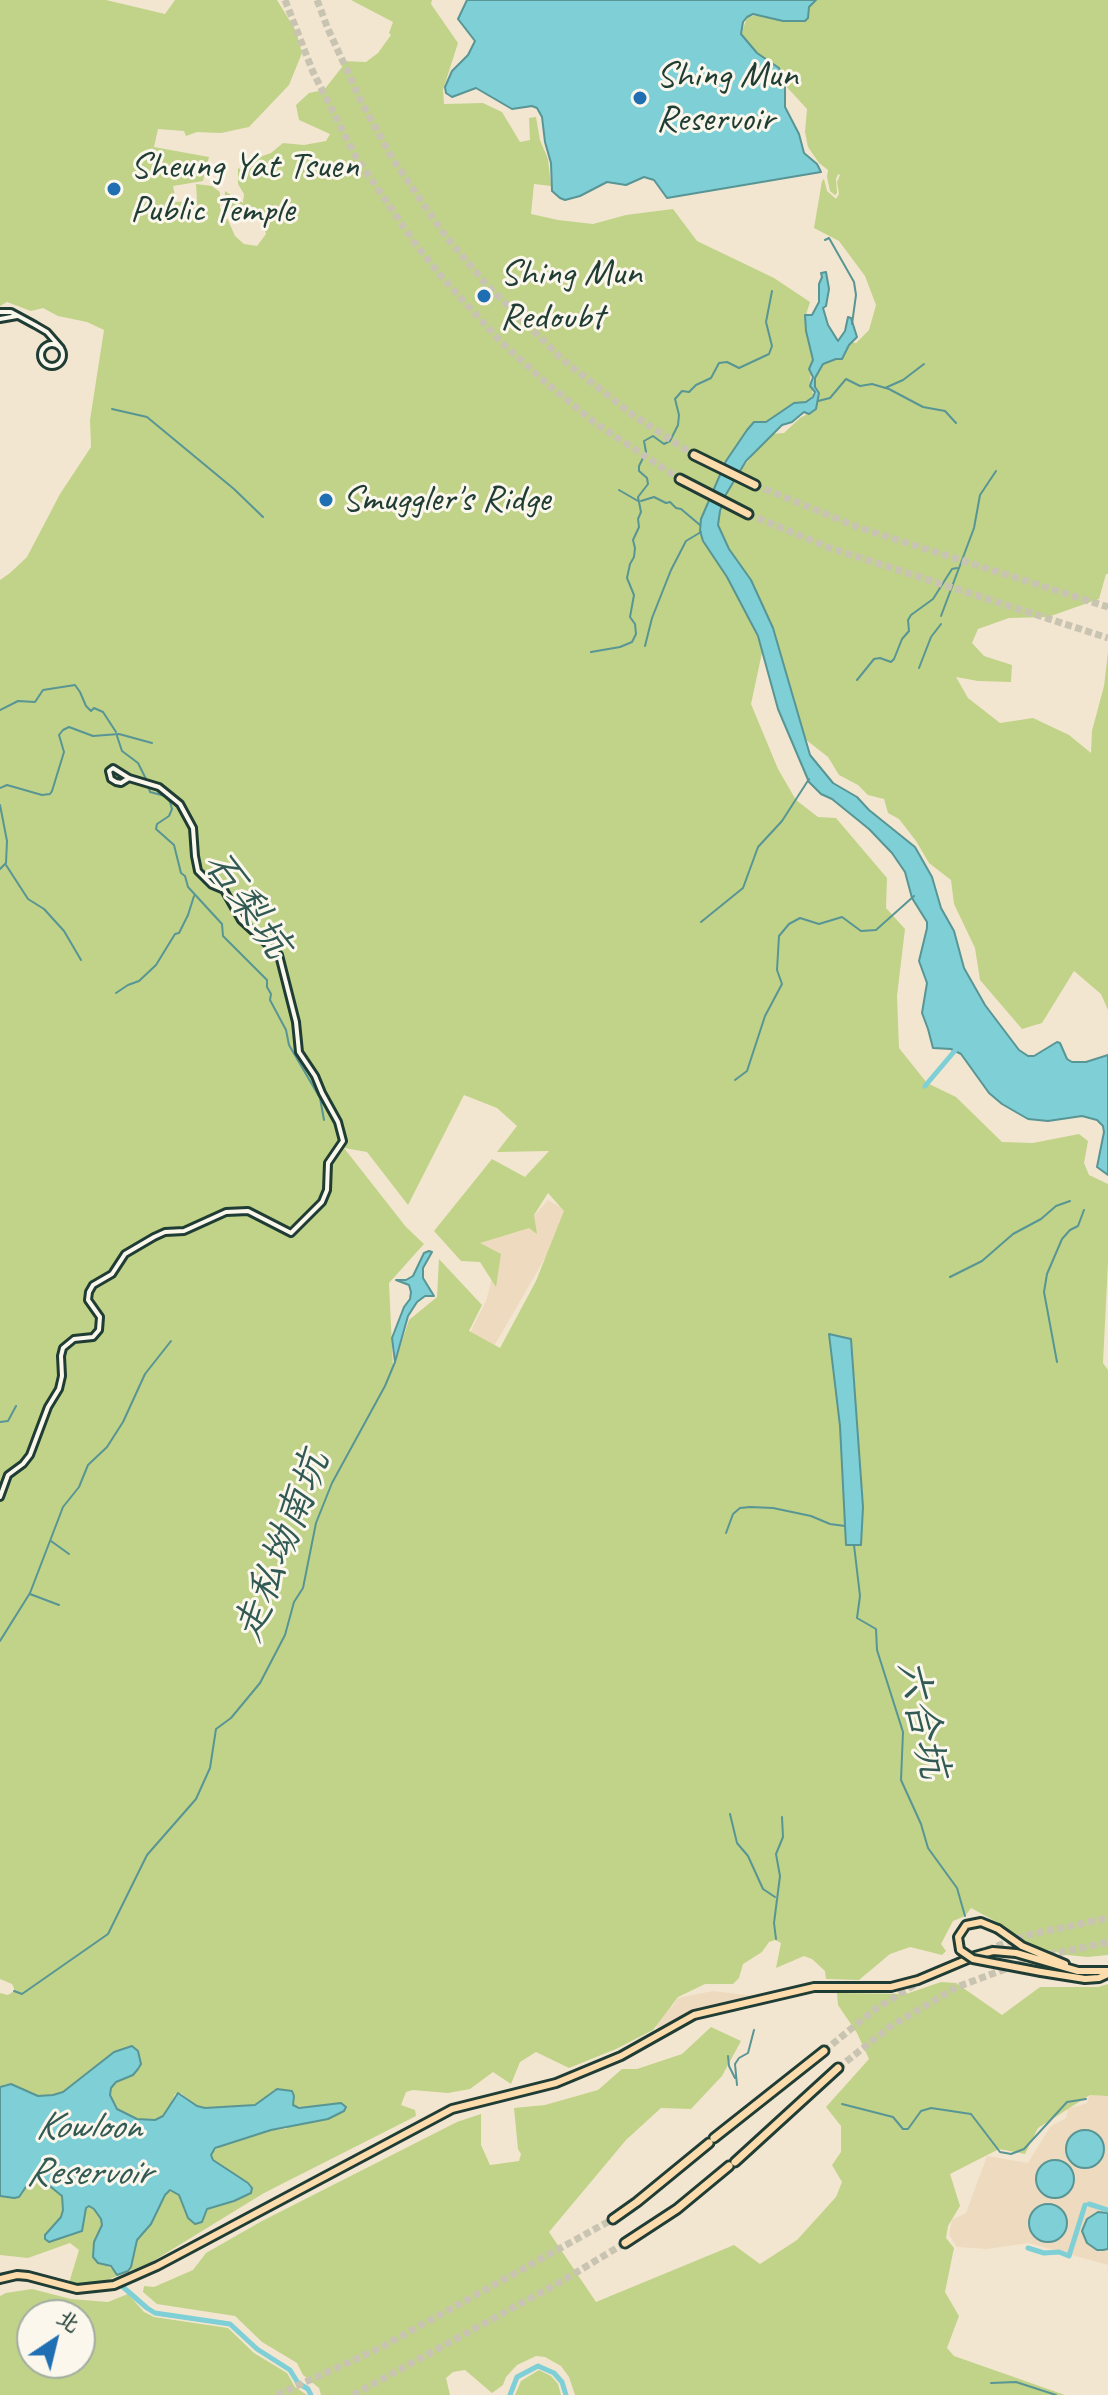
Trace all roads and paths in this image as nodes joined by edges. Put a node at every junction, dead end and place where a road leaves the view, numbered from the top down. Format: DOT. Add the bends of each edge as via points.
graph roads {
  1 [pos="0,312"];
  2 [pos="19,316"];
  3 [pos="0,319"];
  4 [pos="42,329"];
  5 [pos="44,348"];
  6 [pos="61,348"];
  7 [pos="694,455"];
  8 [pos="680,479"];
  9 [pos="755,485"];
  10 [pos="748,514"];
  11 [pos="129,778"];
  12 [pos="0,1497"];
  13 [pos="1078,1971"];
  14 [pos="1108,1972"];
  15 [pos="824,2051"];
  16 [pos="838,2068"];
  17 [pos="613,2219"];
  18 [pos="625,2243"];
  19 [pos="0,2279"];
  1 -- 2 [label="street"];
  2 -- 3 [label="street"];
  2 -- 4 [label="street"];
  4 -- 5 [label="street"];
  4 -- 6 [label="street"];
  5 -- 6 [label="street"];
  5 -- 6 [label="street" via="43,361 52,366 62,362"];
  7 -- 9 [label="highway"];
  8 -- 10 [label="highway"];
  11 -- 11 [label="street" via="116,782 109,771 113,768"];
  11 -- 12 [label="street" via="163,789 180,804 193,828 198,871 224,890 241,920 277,953 299,1052 343,1141 328,1163 322,1202 291,1233 248,1211 226,1212 184,1231 154,1237 125,1254 114,1272 93,1285 88,1300 100,1317 99,1330 63,1348 60,1387 30,1455 8,1475"];
  13 -- 14 [label="main road"];
  13 -- 14 [label="main road, bridge" via="981,1922 966,1925 958,1937 960,1950 973,1959 1085,1979"];
  13 -- 19 [label="main road" via="990,1951 891,1987 814,1987 694,2015 621,2056 556,2083 452,2109 116,2284 77,2289 28,2276"];
  15 -- 17 [label="highway"];
  16 -- 18 [label="highway" via="732,2164"];
}
